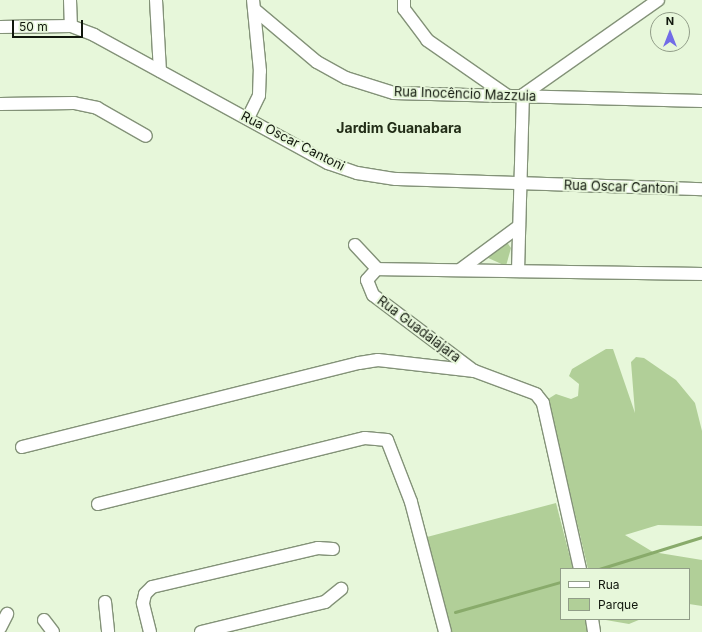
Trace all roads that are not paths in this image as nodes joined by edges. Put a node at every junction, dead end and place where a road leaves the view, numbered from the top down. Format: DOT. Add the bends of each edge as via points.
graph roads {
  1 [pos="70,0"];
  2 [pos="156,0"];
  3 [pos="404,0"];
  4 [pos="658,0"];
  5 [pos="253,4"];
  6 [pos="71,26"];
  7 [pos="0,27"];
  8 [pos="160,71"];
  9 [pos="506,95"];
  10 [pos="523,96"];
  11 [pos="702,101"];
  12 [pos="0,104"];
  13 [pos="248,118"];
  14 [pos="146,136"];
  15 [pos="520,183"];
  16 [pos="702,189"];
  17 [pos="518,227"];
  18 [pos="355,245"];
  19 [pos="377,269"];
  20 [pos="461,270"];
  21 [pos="518,271"];
  22 [pos="702,274"];
  23 [pos="474,371"];
  24 [pos="22,447"];
  25 [pos="98,504"];
  26 [pos="333,549"];
  27 [pos="580,568"];
  28 [pos="341,589"];
  29 [pos="105,602"];
  30 [pos="7,614"];
  31 [pos="44,620"];
  32 [pos="592,620"];
  33 [pos="0,628"];
  34 [pos="53,632"];
  35 [pos="108,632"];
  36 [pos="150,632"];
  37 [pos="201,632"];
  38 [pos="445,632"];
  39 [pos="594,632"];
  1 -- 6 [label="street"];
  2 -- 8 [label="street"];
  3 -- 9 [label="street" via="404,9 427,40"];
  4 -- 10 [label="street"];
  5 -- 9 [label="street, Rua Inocêncio Mazzuia" via="317,62 369,87 394,93"];
  5 -- 13 [label="street" via="258,95"];
  6 -- 7 [label="street, Rua Oscar Cantoni"];
  6 -- 8 [label="street, Rua Oscar Cantoni"];
  8 -- 13 [label="street, Rua Oscar Cantoni"];
  9 -- 10 [label="street, Rua Inocêncio Mazzuia"];
  10 -- 11 [label="street, Rua Inocêncio Mazzuia"];
  10 -- 15 [label="street"];
  12 -- 14 [label="street" via="74,103 97,108"];
  13 -- 15 [label="street, Rua Oscar Cantoni" via="328,163 357,173 396,179"];
  15 -- 16 [label="street, Rua Oscar Cantoni"];
  15 -- 17 [label="street"];
  17 -- 20 [label="street"];
  17 -- 21 [label="street"];
  18 -- 19 [label="street"];
  19 -- 20 [label="street"];
  19 -- 23 [label="street, Rua Guadalajara" via="368,280 373,295"];
  20 -- 21 [label="street"];
  21 -- 22 [label="street"];
  23 -- 24 [label="street" via="378,360 366,362"];
  23 -- 27 [label="street, Rua Guadalajara" via="521,385 536,394 543,403"];
  25 -- 38 [label="street" via="364,438 387,440 412,502"];
  26 -- 36 [label="street" via="318,548 152,587 145,594 143,603"];
  28 -- 37 [label="street" via="325,602"];
  29 -- 35 [label="street"];
  30 -- 33 [label="street"];
  31 -- 34 [label="street"];
  32 -- 39 [label="street"];
}
